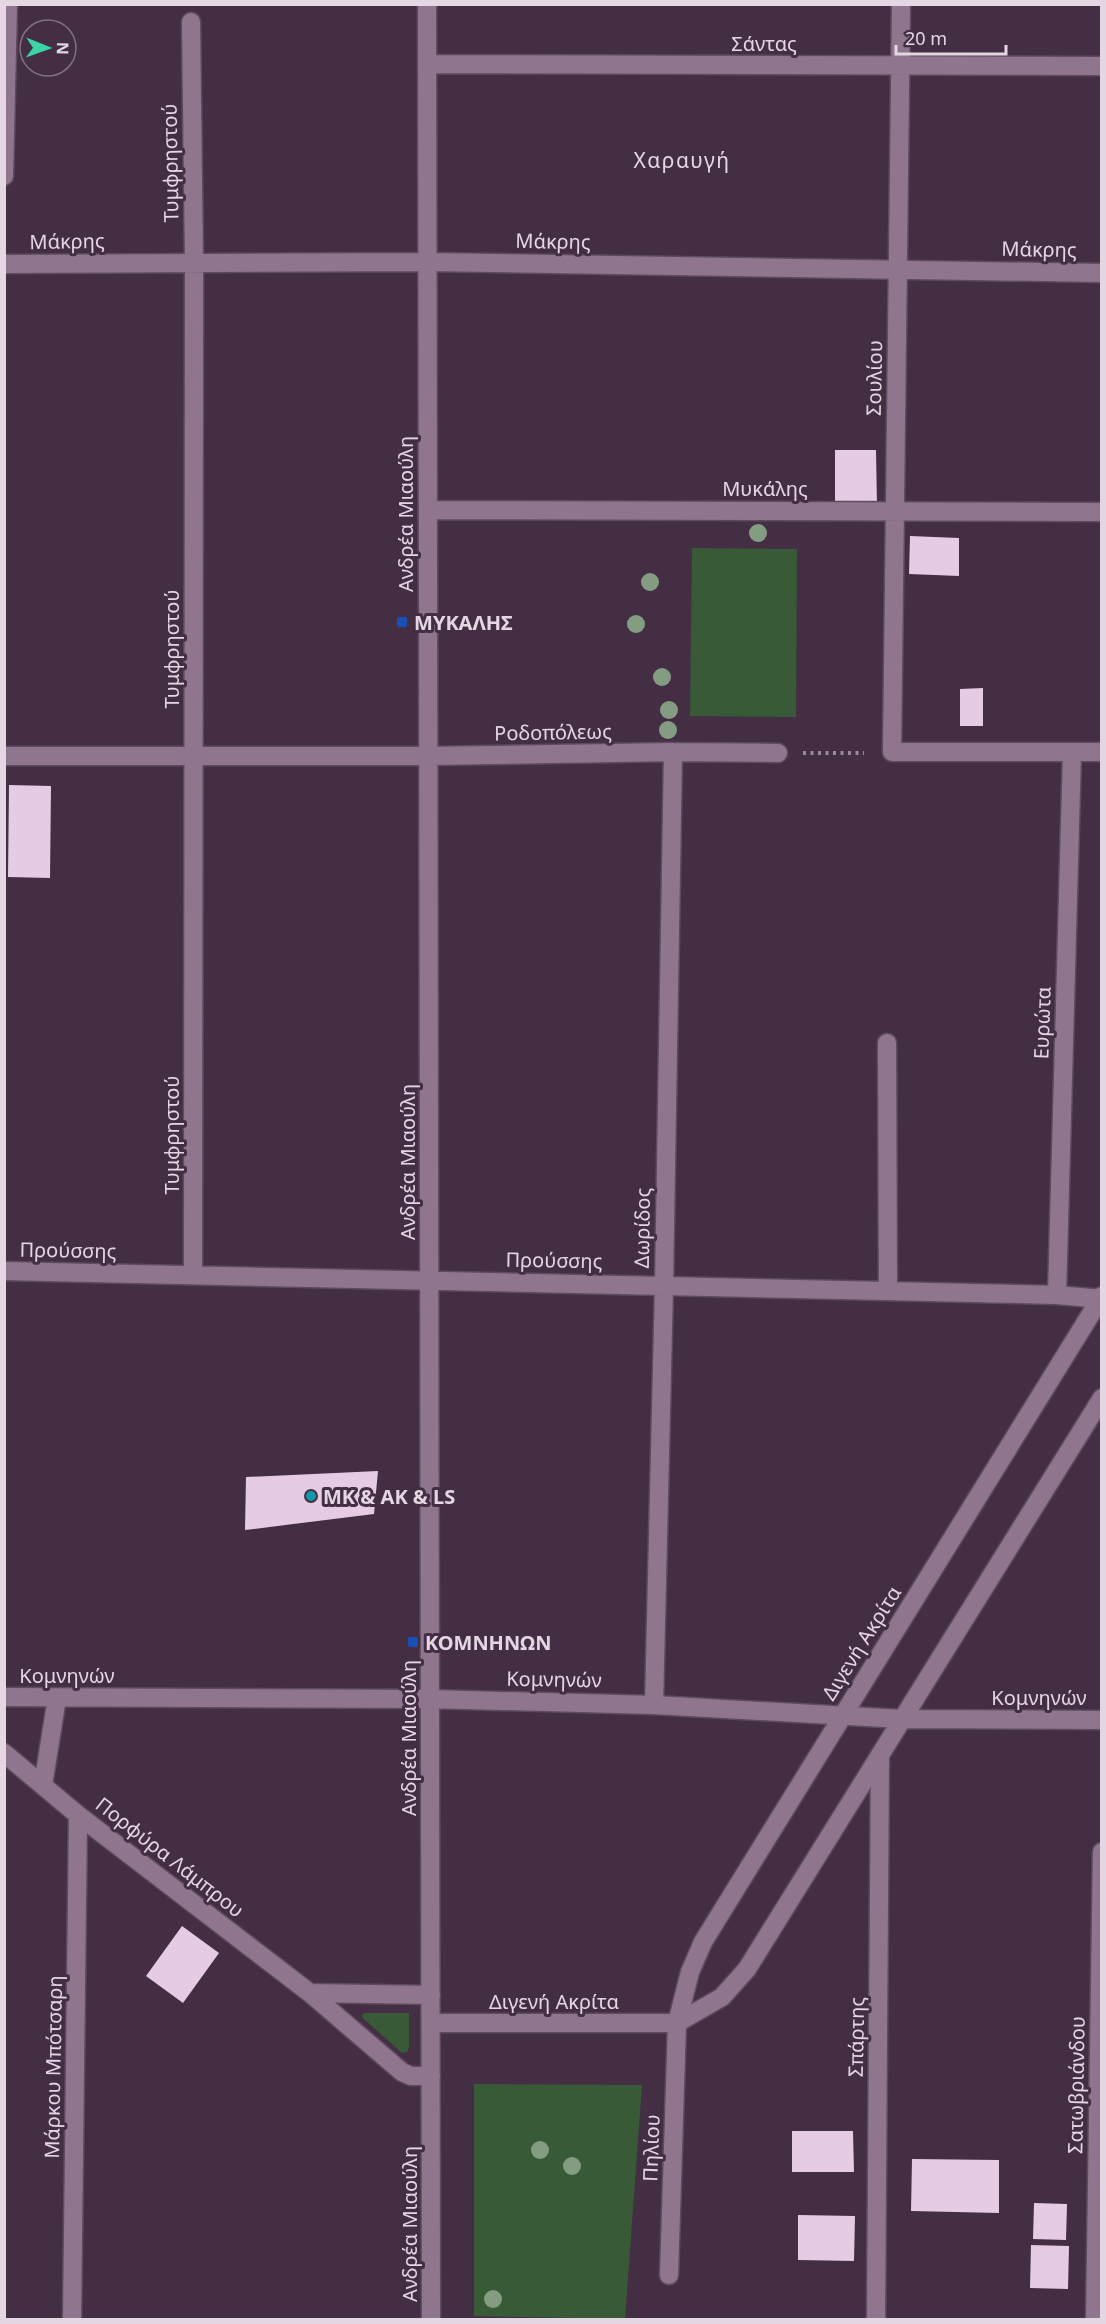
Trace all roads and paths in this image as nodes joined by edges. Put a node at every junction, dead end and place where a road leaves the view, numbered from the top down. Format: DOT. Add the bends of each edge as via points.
graph roads {
  1 [pos="8,4"];
  2 [pos="427,4"];
  3 [pos="902,4"];
  4 [pos="191,22"];
  5 [pos="427,64"];
  6 [pos="901,66"];
  7 [pos="1101,66"];
  8 [pos="4,176"];
  9 [pos="194,262"];
  10 [pos="427,262"];
  11 [pos="4,264"];
  12 [pos="898,269"];
  13 [pos="1101,273"];
  14 [pos="428,510"];
  15 [pos="895,511"];
  16 [pos="1101,512"];
  17 [pos="1072,752"];
  18 [pos="1101,752"];
  19 [pos="673,753"];
  20 [pos="778,753"];
  21 [pos="892,753"];
  22 [pos="4,756"];
  23 [pos="194,756"];
  24 [pos="428,756"];
  25 [pos="886,1043"];
  26 [pos="4,1271"];
  27 [pos="193,1275"];
  28 [pos="429,1280"];
  29 [pos="664,1285"];
  30 [pos="888,1291"];
  31 [pos="1058,1295"];
  32 [pos="1101,1298"];
  33 [pos="1101,1398"];
  34 [pos="4,1697"];
  35 [pos="57,1698"];
  36 [pos="430,1699"];
  37 [pos="654,1705"];
  38 [pos="843,1715"];
  39 [pos="902,1719"];
  40 [pos="1101,1720"];
  41 [pos="4,1753"];
  42 [pos="880,1755"];
  43 [pos="43,1785"];
  44 [pos="78,1815"];
  45 [pos="1101,1852"];
  46 [pos="310,1993"];
  47 [pos="431,1995"];
  48 [pos="677,2023"];
  49 [pos="431,2024"];
  50 [pos="431,2076"];
  51 [pos="669,2275"];
  52 [pos="72,2319"];
  53 [pos="431,2319"];
  54 [pos="876,2319"];
  55 [pos="1095,2319"];
  1 -- 8 [label="street"];
  2 -- 5 [label="street, Ανδρέα Μιαούλη"];
  3 -- 6 [label="street, Σουλίου"];
  4 -- 9 [label="street, Τυμφρηστού"];
  5 -- 6 [label="street, Σάντας"];
  5 -- 10 [label="street, Ανδρέα Μιαούλη"];
  6 -- 7 [label="street, Σάντας"];
  6 -- 12 [label="street, Σουλίου"];
  9 -- 10 [label="street, Μάκρης"];
  9 -- 11 [label="street, Μάκρης"];
  9 -- 23 [label="street, Τυμφρηστού"];
  10 -- 12 [label="street, Μάκρης"];
  10 -- 14 [label="street, Ανδρέα Μιαούλη"];
  12 -- 13 [label="street, Μάκρης"];
  12 -- 15 [label="street, Σουλίου"];
  14 -- 15 [label="street, Μυκάλης"];
  14 -- 24 [label="street, Ανδρέα Μιαούλη"];
  15 -- 16 [label="street, Μυκάλης"];
  15 -- 21 [label="street, Σουλίου"];
  17 -- 18 [label="street"];
  17 -- 21 [label="street"];
  17 -- 31 [label="street, Ευρώτα"];
  19 -- 20 [label="street, Ροδοπόλεως"];
  19 -- 24 [label="street, Ροδοπόλεως"];
  19 -- 29 [label="street, Δωρίδος"];
  20 -- 21 [label="path"];
  22 -- 23 [label="street, Ροδοπόλεως"];
  23 -- 24 [label="street, Ροδοπόλεως"];
  23 -- 27 [label="street, Τυμφρηστού"];
  24 -- 28 [label="street, Ανδρέα Μιαούλη"];
  25 -- 30 [label="street"];
  26 -- 27 [label="street, Προύσσης"];
  27 -- 28 [label="street, Προύσσης"];
  28 -- 29 [label="street, Προύσσης"];
  28 -- 36 [label="street, Ανδρέα Μιαούλη"];
  29 -- 30 [label="street, Προύσσης"];
  29 -- 37 [label="street, Δωρίδος"];
  30 -- 31 [label="street, Προύσσης"];
  31 -- 32 [label="street, Προύσσης"];
  32 -- 38 [label="street, Διγενή Ακρίτα"];
  33 -- 39 [label="street, Διγενή Ακρίτα"];
  34 -- 35 [label="street, Κομνηνών"];
  35 -- 36 [label="street, Κομνηνών"];
  35 -- 43 [label="street"];
  36 -- 37 [label="street, Κομνηνών"];
  36 -- 47 [label="street, Ανδρέα Μιαούλη"];
  37 -- 38 [label="street, Κομνηνών"];
  38 -- 39 [label="street, Κομνηνών"];
  38 -- 48 [label="street, Διγενή Ακρίτα" via="703,1942 690,1972"];
  39 -- 40 [label="street, Κομνηνών"];
  39 -- 42 [label="street, Διγενή Ακρίτα"];
  41 -- 43 [label="street, Πορφύρα Λάμπρου"];
  42 -- 48 [label="street, Διγενή Ακρίτα" via="747,1969 722,1997"];
  42 -- 54 [label="street, Σπάρτης"];
  43 -- 44 [label="street, Πορφύρα Λάμπρου"];
  44 -- 46 [label="street, Πορφύρα Λάμπρου"];
  44 -- 52 [label="street, Μάρκου Μπότσαρη"];
  45 -- 55 [label="street, Σατωβριάνδου"];
  46 -- 47 [label="street"];
  46 -- 50 [label="street, Πορφύρα Λάμπρου" via="402,2072"];
  47 -- 49 [label="street, Ανδρέα Μιαούλη"];
  48 -- 49 [label="street, Διγενή Ακρίτα"];
  48 -- 51 [label="street, Πηλίου"];
  49 -- 50 [label="street, Ανδρέα Μιαούλη"];
  50 -- 53 [label="street, Ανδρέα Μιαούλη"];
}
